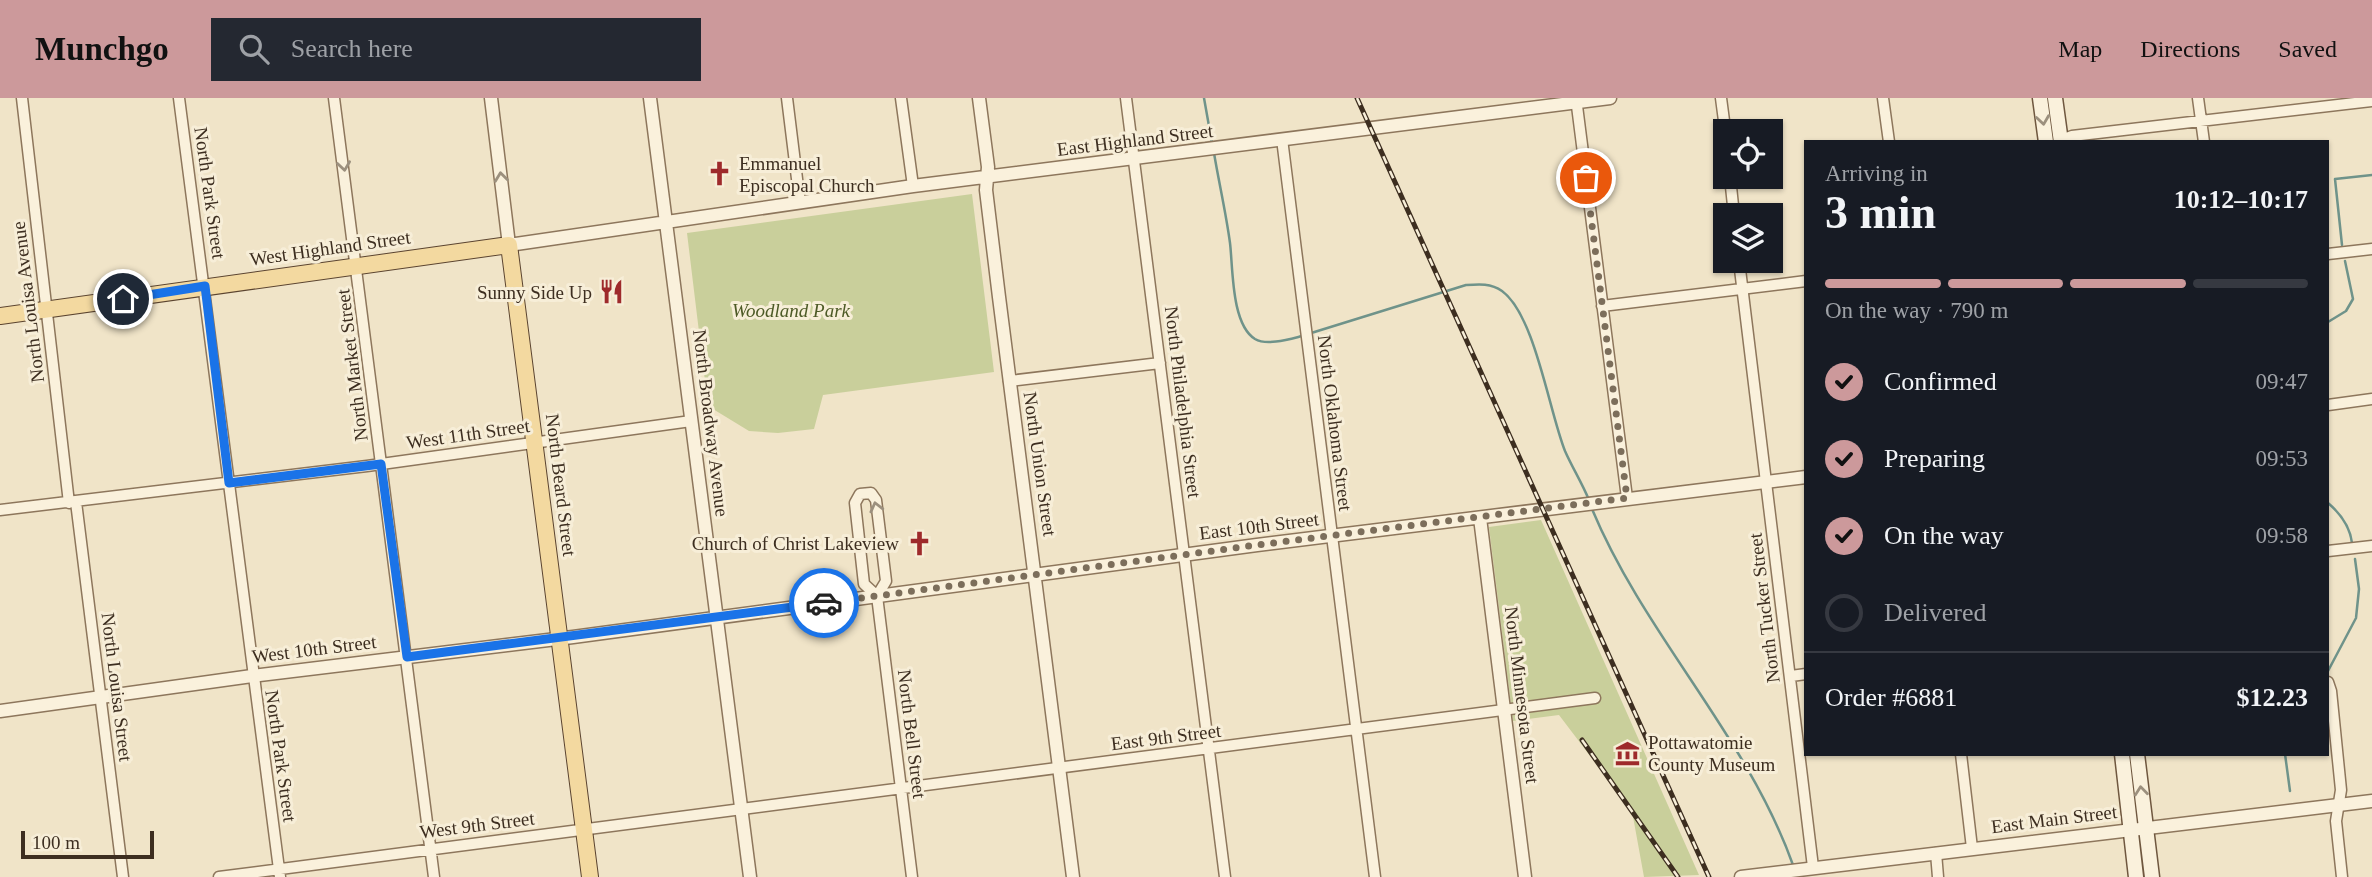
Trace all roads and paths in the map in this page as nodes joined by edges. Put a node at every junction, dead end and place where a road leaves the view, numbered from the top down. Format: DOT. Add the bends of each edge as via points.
graph roads {
  1 [pos="22,98"];
  2 [pos="179,98"];
  3 [pos="334,98"];
  4 [pos="491,98"];
  5 [pos="650,98"];
  6 [pos="787,98"];
  7 [pos="901,98"];
  8 [pos="979,98"];
  9 [pos="1126,98"];
  10 [pos="1610,98"];
  11 [pos="1721,98"];
  12 [pos="1883,98"];
  13 [pos="2040,98"];
  14 [pos="2054,98"];
  15 [pos="2198,98"];
  16 [pos="1576,100"];
  17 [pos="2372,101"];
  18 [pos="1724,119"];
  19 [pos="2201,121"];
  20 [pos="1282,139"];
  21 [pos="1889,140"];
  22 [pos="2056,140"];
  23 [pos="2056,140"];
  24 [pos="2059,140"];
  25 [pos="2204,140"];
  26 [pos="1135,159"];
  27 [pos="987,178"];
  28 [pos="913,187"];
  29 [pos="800,203"];
  30 [pos="666,222"];
  31 [pos="509,245"];
  32 [pos="2372,249"];
  33 [pos="2329,254"];
  34 [pos="357,266"];
  35 [pos="1740,273"];
  36 [pos="1804,281"];
  37 [pos="205,286"];
  38 [pos="1742,289"];
  39 [pos="1602,306"];
  40 [pos="47,310"];
  41 [pos="0,316"];
  42 [pos="1160,363"];
  43 [pos="1009,380"];
  44 [pos="2372,399"];
  45 [pos="2329,405"];
  46 [pos="691,421"];
  47 [pos="534,443"];
  48 [pos="381,464"];
  49 [pos="1804,477"];
  50 [pos="1767,482"];
  51 [pos="229,483"];
  52 [pos="1627,498"];
  53 [pos="72,502"];
  54 [pos="0,510"];
  55 [pos="1480,518"];
  56 [pos="1332,536"];
  57 [pos="2372,546"];
  58 [pos="2329,551"];
  59 [pos="1185,555"];
  60 [pos="1035,575"];
  61 [pos="877,596"];
  62 [pos="717,618"];
  63 [pos="560,638"];
  64 [pos="407,657"];
  65 [pos="1804,674"];
  66 [pos="252,676"];
  67 [pos="1791,676"];
  68 [pos="2329,686"];
  69 [pos="100,697"];
  70 [pos="1595,698"];
  71 [pos="1504,711"];
  72 [pos="0,712"];
  73 [pos="1356,730"];
  74 [pos="1209,749"];
  75 [pos="1961,756"];
  76 [pos="2122,756"];
  77 [pos="2137,756"];
  78 [pos="1060,767"];
  79 [pos="901,787"];
  80 [pos="2372,801"];
  81 [pos="2337,805"];
  82 [pos="741,809"];
  83 [pos="2146,827"];
  84 [pos="584,829"];
  85 [pos="2131,829"];
  86 [pos="431,848"];
  87 [pos="1972,848"];
  88 [pos="1936,853"];
  89 [pos="1811,868"];
  90 [pos="279,873"];
  91 [pos="123,877"];
  92 [pos="219,877"];
  93 [pos="434,877"];
  94 [pos="590,877"];
  95 [pos="750,877"];
  96 [pos="912,877"];
  97 [pos="1073,877"];
  98 [pos="1225,877"];
  99 [pos="1375,877"];
  100 [pos="1525,877"];
  101 [pos="1741,877"];
  102 [pos="1938,877"];
  103 [pos="2136,877"];
  104 [pos="2152,877"];
  105 [pos="2342,877"];
  1 -- 40 [label="street, North Louisa Avenue"];
  2 -- 37 [label="street, North Park Street"];
  3 -- 34 [label="street, North Market Street, one-way"];
  31 -- 4 [label="street, North Beard Street, one-way"];
  5 -- 30 [label="street, North Broadway Avenue"];
  6 -- 29 [label="street"];
  7 -- 28 [label="street"];
  8 -- 27 [label="street, North Union Street"];
  9 -- 26 [label="street, North Philadelphia Street"];
  10 -- 16 [label="street, East Highland Street"];
  11 -- 18 [label="street"];
  12 -- 21 [label="street"];
  13 -- 22 [label="main road, one-way"];
  14 -- 23 [label="main road"];
  15 -- 19 [label="street"];
  16 -- 20 [label="street, East Highland Street"];
  16 -- 39 [label="street"];
  17 -- 19 [label="street"];
  19 -- 24 [label="street"];
  19 -- 25 [label="street"];
  20 -- 26 [label="street, East Highland Street"];
  20 -- 56 [label="street, North Oklahoma Street"];
  26 -- 27 [label="street, East Highland Street"];
  26 -- 42 [label="street, North Philadelphia Street"];
  27 -- 28 [label="street, East Highland Street"];
  27 -- 43 [label="street, North Union Street"];
  28 -- 29 [label="street, East Highland Street"];
  29 -- 30 [label="street, East Highland Street"];
  30 -- 31 [label="street, West Highland Street"];
  30 -- 46 [label="street, North Broadway Avenue"];
  31 -- 34 [label="main road, West Highland Street"];
  31 -- 47 [label="main road, North Beard Street"];
  32 -- 33 [label="street"];
  34 -- 37 [label="main road, West Highland Street"];
  34 -- 48 [label="street, North Market Street"];
  35 -- 38 [label="street, North Tucker Street"];
  36 -- 38 [label="street"];
  37 -- 40 [label="main road, West Highland Street"];
  37 -- 51 [label="street, North Park Street"];
  38 -- 39 [label="street"];
  38 -- 50 [label="street, North Tucker Street"];
  39 -- 52 [label="street"];
  40 -- 41 [label="main road, West Highland Street"];
  40 -- 53 [label="street, North Louisa Avenue"];
  42 -- 43 [label="street"];
  42 -- 59 [label="street, North Philadelphia Street"];
  43 -- 60 [label="street, North Union Street"];
  44 -- 45 [label="street"];
  46 -- 47 [label="street, West 11th Street"];
  46 -- 62 [label="street, North Broadway Avenue"];
  47 -- 48 [label="street, West 11th Street"];
  47 -- 63 [label="main road, North Beard Street"];
  48 -- 51 [label="street, West 11th Street"];
  48 -- 64 [label="street, North Market Street"];
  49 -- 50 [label="street, East 10th Street"];
  50 -- 52 [label="street, East 10th Street"];
  50 -- 67 [label="street, North Tucker Street"];
  51 -- 53 [label="street, West 11th Street"];
  51 -- 66 [label="street, North Park Street"];
  52 -- 55 [label="street, East 10th Street"];
  53 -- 54 [label="street, West 11th Street"];
  53 -- 69 [label="street, North Louisa Street"];
  55 -- 56 [label="street, East 10th Street"];
  55 -- 71 [label="street, North Minnesota Street"];
  56 -- 59 [label="street, East 10th Street"];
  56 -- 73 [label="street, North Oklahoma Street"];
  57 -- 58 [label="street"];
  59 -- 60 [label="street, East 10th Street"];
  59 -- 74 [label="street, North Philadelphia Street"];
  60 -- 61 [label="street, East 10th Street"];
  60 -- 78 [label="street, North Union Street"];
  61 -- 61 [label="street, North Bell Street, one-way" via="886,581 876,500 871,493 860,494 855,503 864,584"];
  61 -- 62 [label="street, East 10th Street"];
  61 -- 79 [label="street, North Bell Street"];
  62 -- 63 [label="street, West 10th Street"];
  62 -- 82 [label="street, North Broadway Avenue"];
  63 -- 64 [label="street, West 10th Street"];
  63 -- 84 [label="main road, North Beard Street"];
  64 -- 66 [label="street, West 10th Street"];
  64 -- 86 [label="street, North Market Street"];
  65 -- 67 [label="street"];
  66 -- 69 [label="street, West 10th Street"];
  66 -- 90 [label="street, North Park Street"];
  67 -- 89 [label="street, North Tucker Street"];
  68 -- 81 [label="street" via="2340,790"];
  69 -- 72 [label="street, West 10th Street"];
  69 -- 91 [label="street, North Louisa Street"];
  70 -- 71 [label="street, East 9th Street"];
  71 -- 73 [label="street, East 9th Street"];
  71 -- 100 [label="street, North Minnesota Street"];
  73 -- 74 [label="street, East 9th Street"];
  73 -- 99 [label="street, North Oklahoma Street"];
  74 -- 78 [label="street, East 9th Street"];
  74 -- 98 [label="street, North Philadelphia Street"];
  75 -- 87 [label="street"];
  76 -- 85 [label="main road"];
  83 -- 77 [label="main road, one-way"];
  78 -- 79 [label="street, East 9th Street"];
  78 -- 97 [label="street, North Union Street"];
  79 -- 82 [label="street, East 9th Street"];
  79 -- 96 [label="street, North Bell Street"];
  80 -- 81 [label="street, East Main Street"];
  81 -- 83 [label="street, East Main Street"];
  81 -- 105 [label="street"];
  82 -- 84 [label="street, West 9th Street"];
  82 -- 95 [label="street, North Broadway Avenue"];
  83 -- 85 [label="street, East Main Street"];
  83 -- 104 [label="main road"];
  84 -- 86 [label="street, West 9th Street"];
  84 -- 94 [label="main road, North Beard Street"];
  85 -- 87 [label="street, East Main Street"];
  85 -- 103 [label="main road"];
  86 -- 90 [label="street, West 9th Street"];
  86 -- 93 [label="street, North Market Street"];
  87 -- 88 [label="street, East Main Street"];
  88 -- 89 [label="street, East Main Street"];
  88 -- 102 [label="street"];
  89 -- 101 [label="street, East Main Street"];
  90 -- 92 [label="street, West 9th Street"];
}
